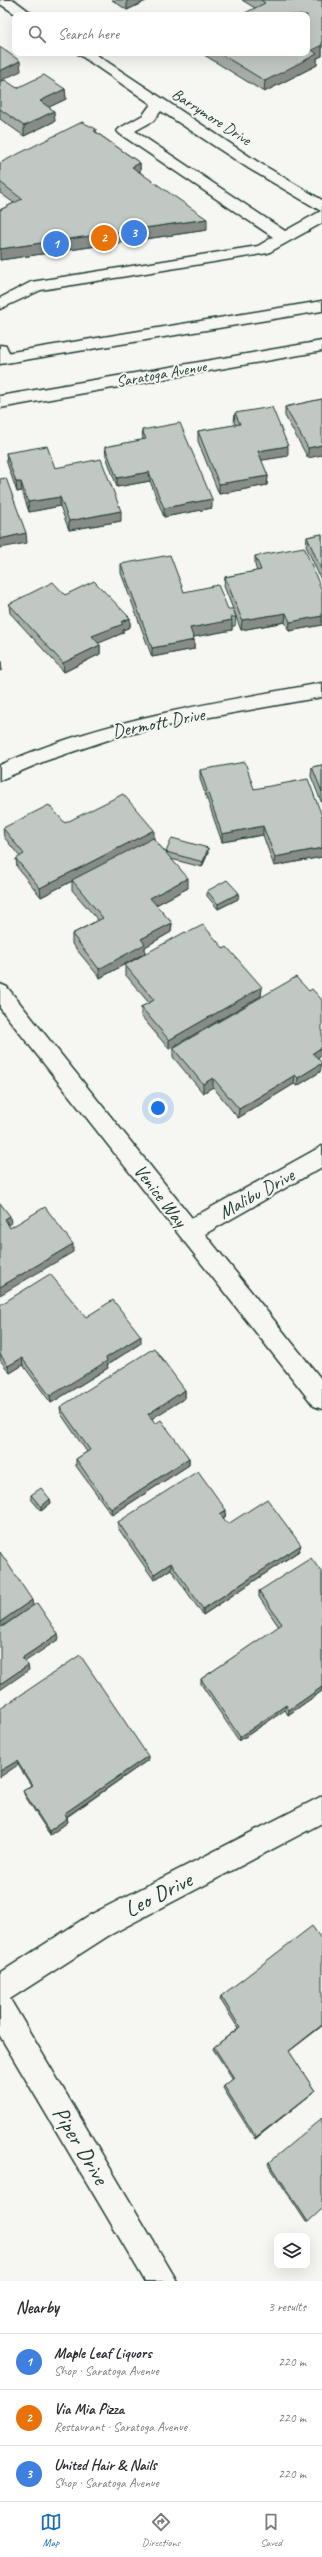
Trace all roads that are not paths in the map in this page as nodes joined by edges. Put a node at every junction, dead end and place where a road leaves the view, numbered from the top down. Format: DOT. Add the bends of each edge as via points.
graph roads {
  1 [pos="4,0"];
  2 [pos="22,12"];
  3 [pos="89,56"];
  4 [pos="160,103"];
  5 [pos="322,207"];
  6 [pos="322,216"];
  7 [pos="285,238"];
  8 [pos="0,304"];
  9 [pos="322,306"];
  10 [pos="322,346"];
  11 [pos="1,356"];
  12 [pos="0,402"];
  13 [pos="322,690"];
  14 [pos="0,773"];
  15 [pos="0,993"];
  16 [pos="322,1156"];
  17 [pos="190,1231"];
  18 [pos="322,1398"];
  19 [pos="322,1809"];
  20 [pos="0,1989"];
  21 [pos="0,2009"];
  22 [pos="162,2281"];
  1 -- 2 [label="street"];
  3 -- 4 [label="street, Barrymore Drive"];
  4 -- 5 [label="street, Barrymore Drive"];
  4 -- 7 [label="street" via="148,118 125,131"];
  6 -- 7 [label="street"];
  7 -- 8 [label="street" via="262,250 37,286"];
  9 -- 11 [label="street"];
  10 -- 12 [label="street, Saratoga Avenue"];
  13 -- 14 [label="street, Dermott Drive" via="111,730 31,757"];
  15 -- 17 [label="street, Venice Way"];
  16 -- 17 [label="street, Malibu Drive"];
  17 -- 18 [label="street, Venice Way"];
  19 -- 20 [label="street, Leo Drive" via="98,1926"];
  21 -- 22 [label="street, Piper Drive"];
}
